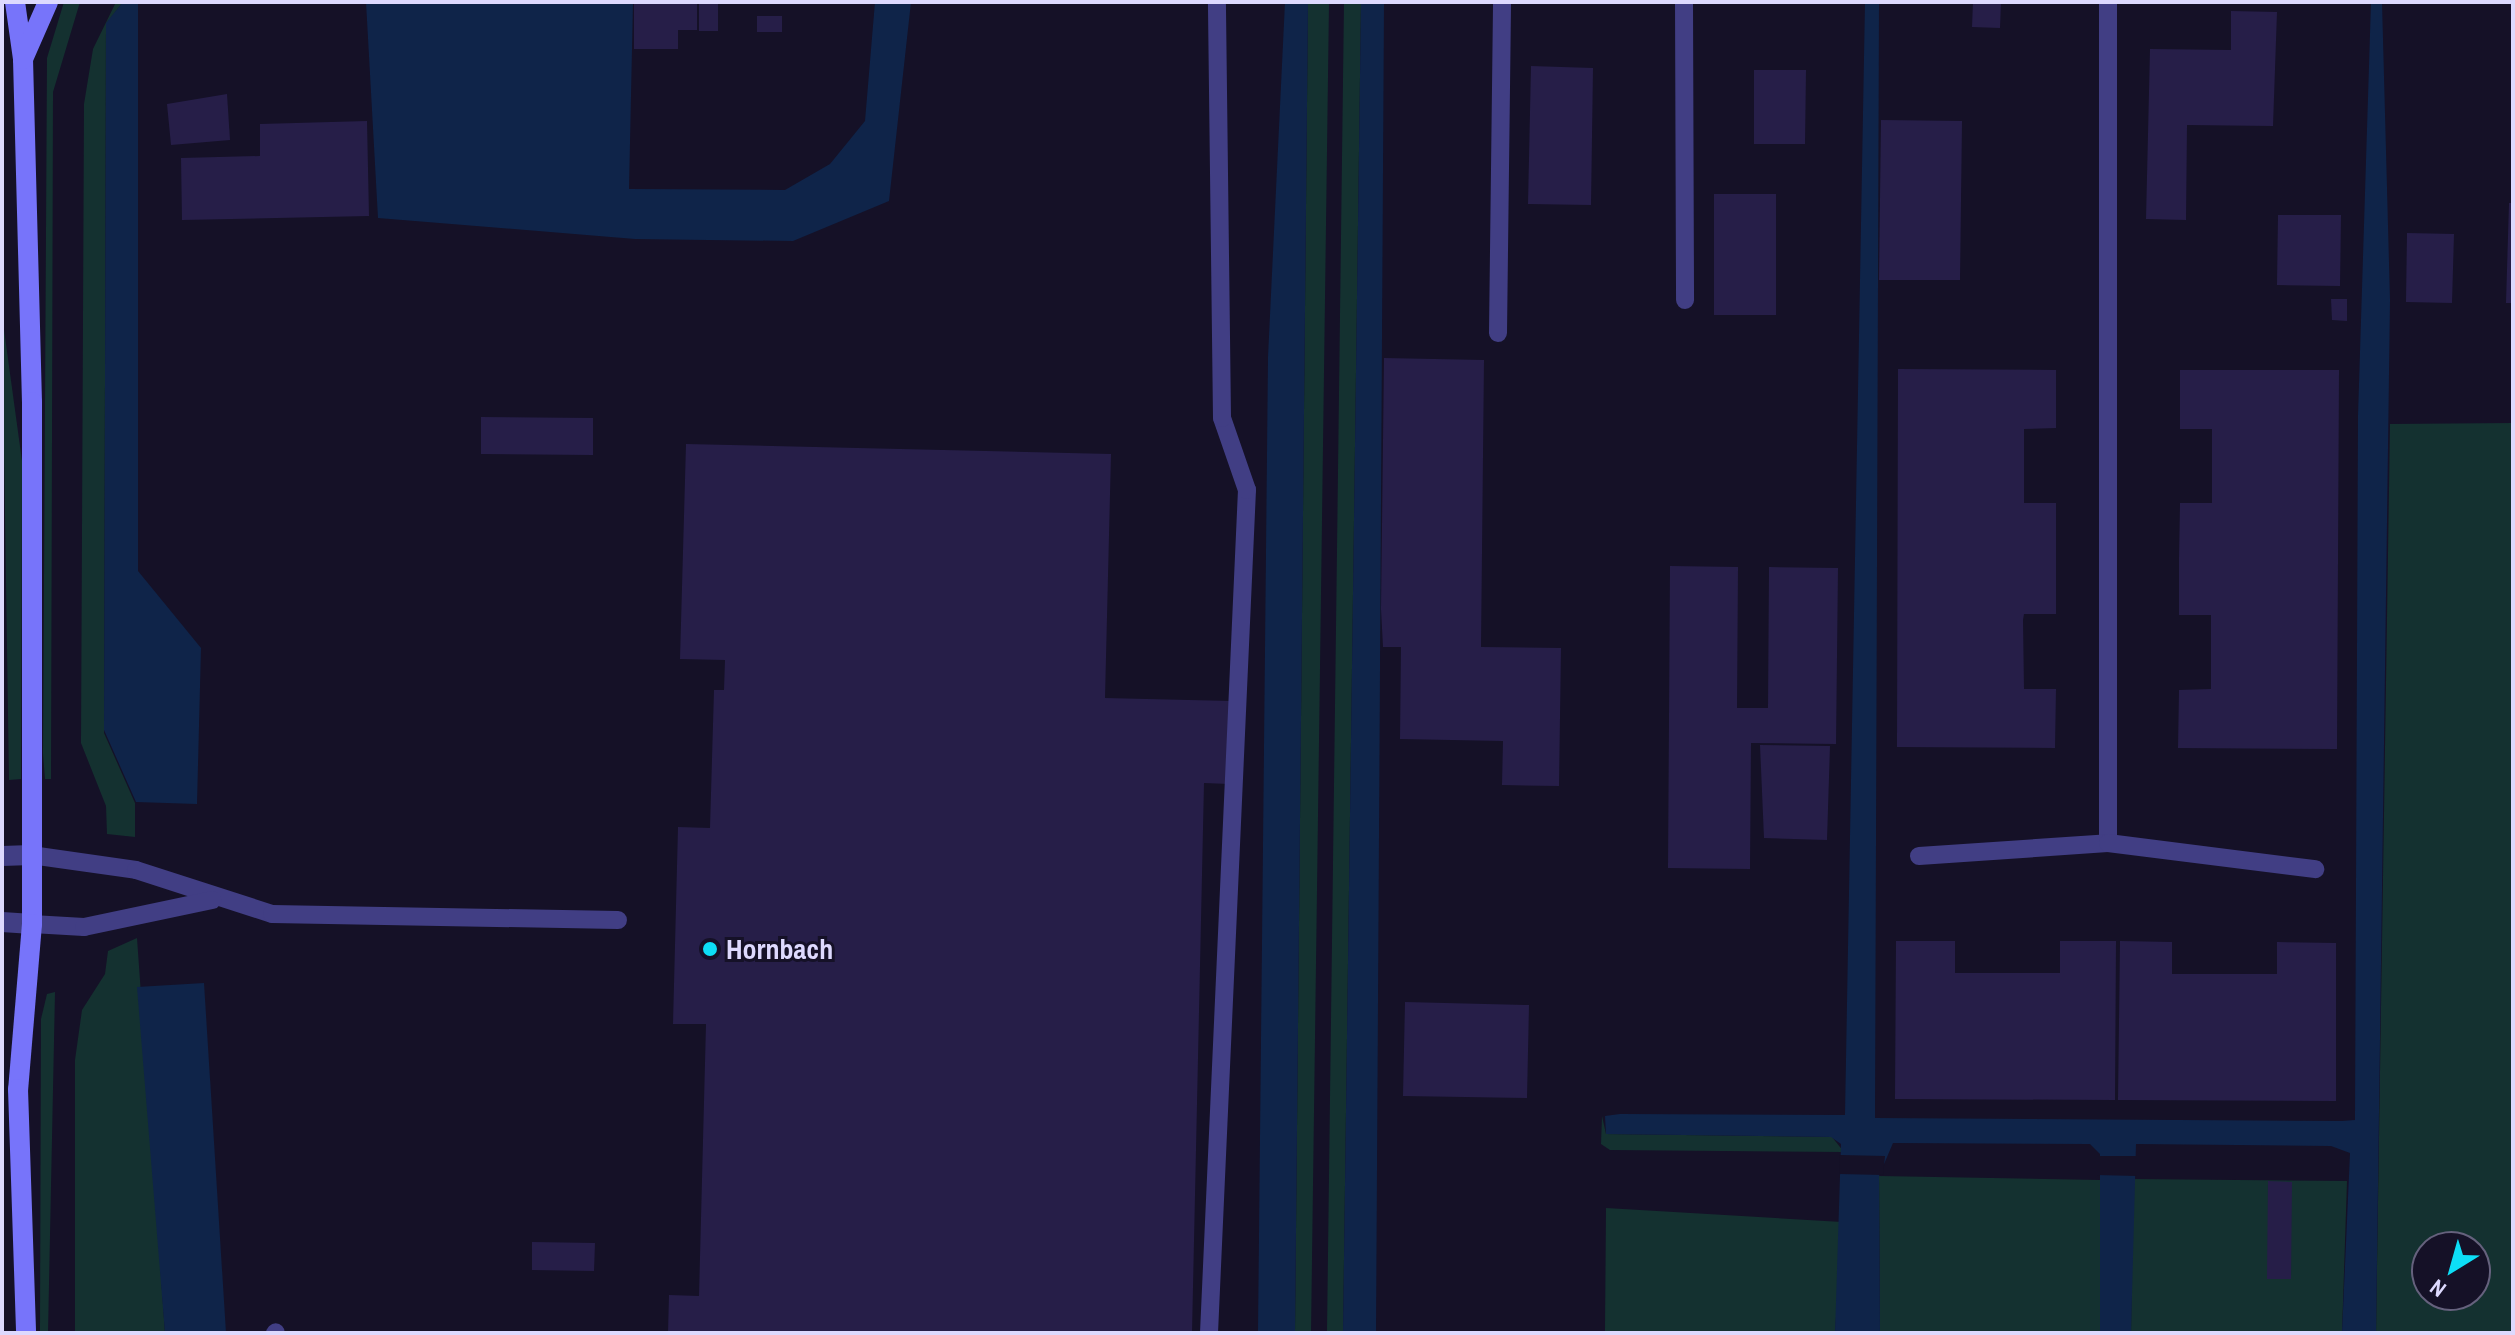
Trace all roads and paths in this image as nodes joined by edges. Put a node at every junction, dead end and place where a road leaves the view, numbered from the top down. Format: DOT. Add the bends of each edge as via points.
graph roads {
  1 [pos="15,2"];
  2 [pos="48,2"];
  3 [pos="1217,2"];
  4 [pos="1502,2"];
  5 [pos="1684,2"];
  6 [pos="2108,2"];
  7 [pos="23,59"];
  8 [pos="1685,300"];
  9 [pos="1498,333"];
  10 [pos="2108,843"];
  11 [pos="31,855"];
  12 [pos="2,856"];
  13 [pos="1919,856"];
  14 [pos="2315,869"];
  15 [pos="212,900"];
  16 [pos="618,920"];
  17 [pos="2,922"];
  18 [pos="32,924"];
  19 [pos="26,1333"];
  20 [pos="1209,1333"];
  1 -- 7 [label="main road"];
  2 -- 7 [label="main road"];
  3 -- 20 [label="lane" via="1222,418 1247,490"];
  4 -- 9 [label="lane"];
  5 -- 8 [label="lane"];
  6 -- 10 [label="lane"];
  7 -- 11 [label="main road" via="32,402"];
  10 -- 13 [label="lane"];
  10 -- 14 [label="lane"];
  11 -- 12 [label="street"];
  11 -- 15 [label="lane" via="136,870"];
  11 -- 18 [label="main road"];
  15 -- 16 [label="lane" via="272,914"];
  15 -- 18 [label="lane" via="84,927"];
  17 -- 18 [label="street"];
  18 -- 19 [label="main road" via="18,1089"];
}
